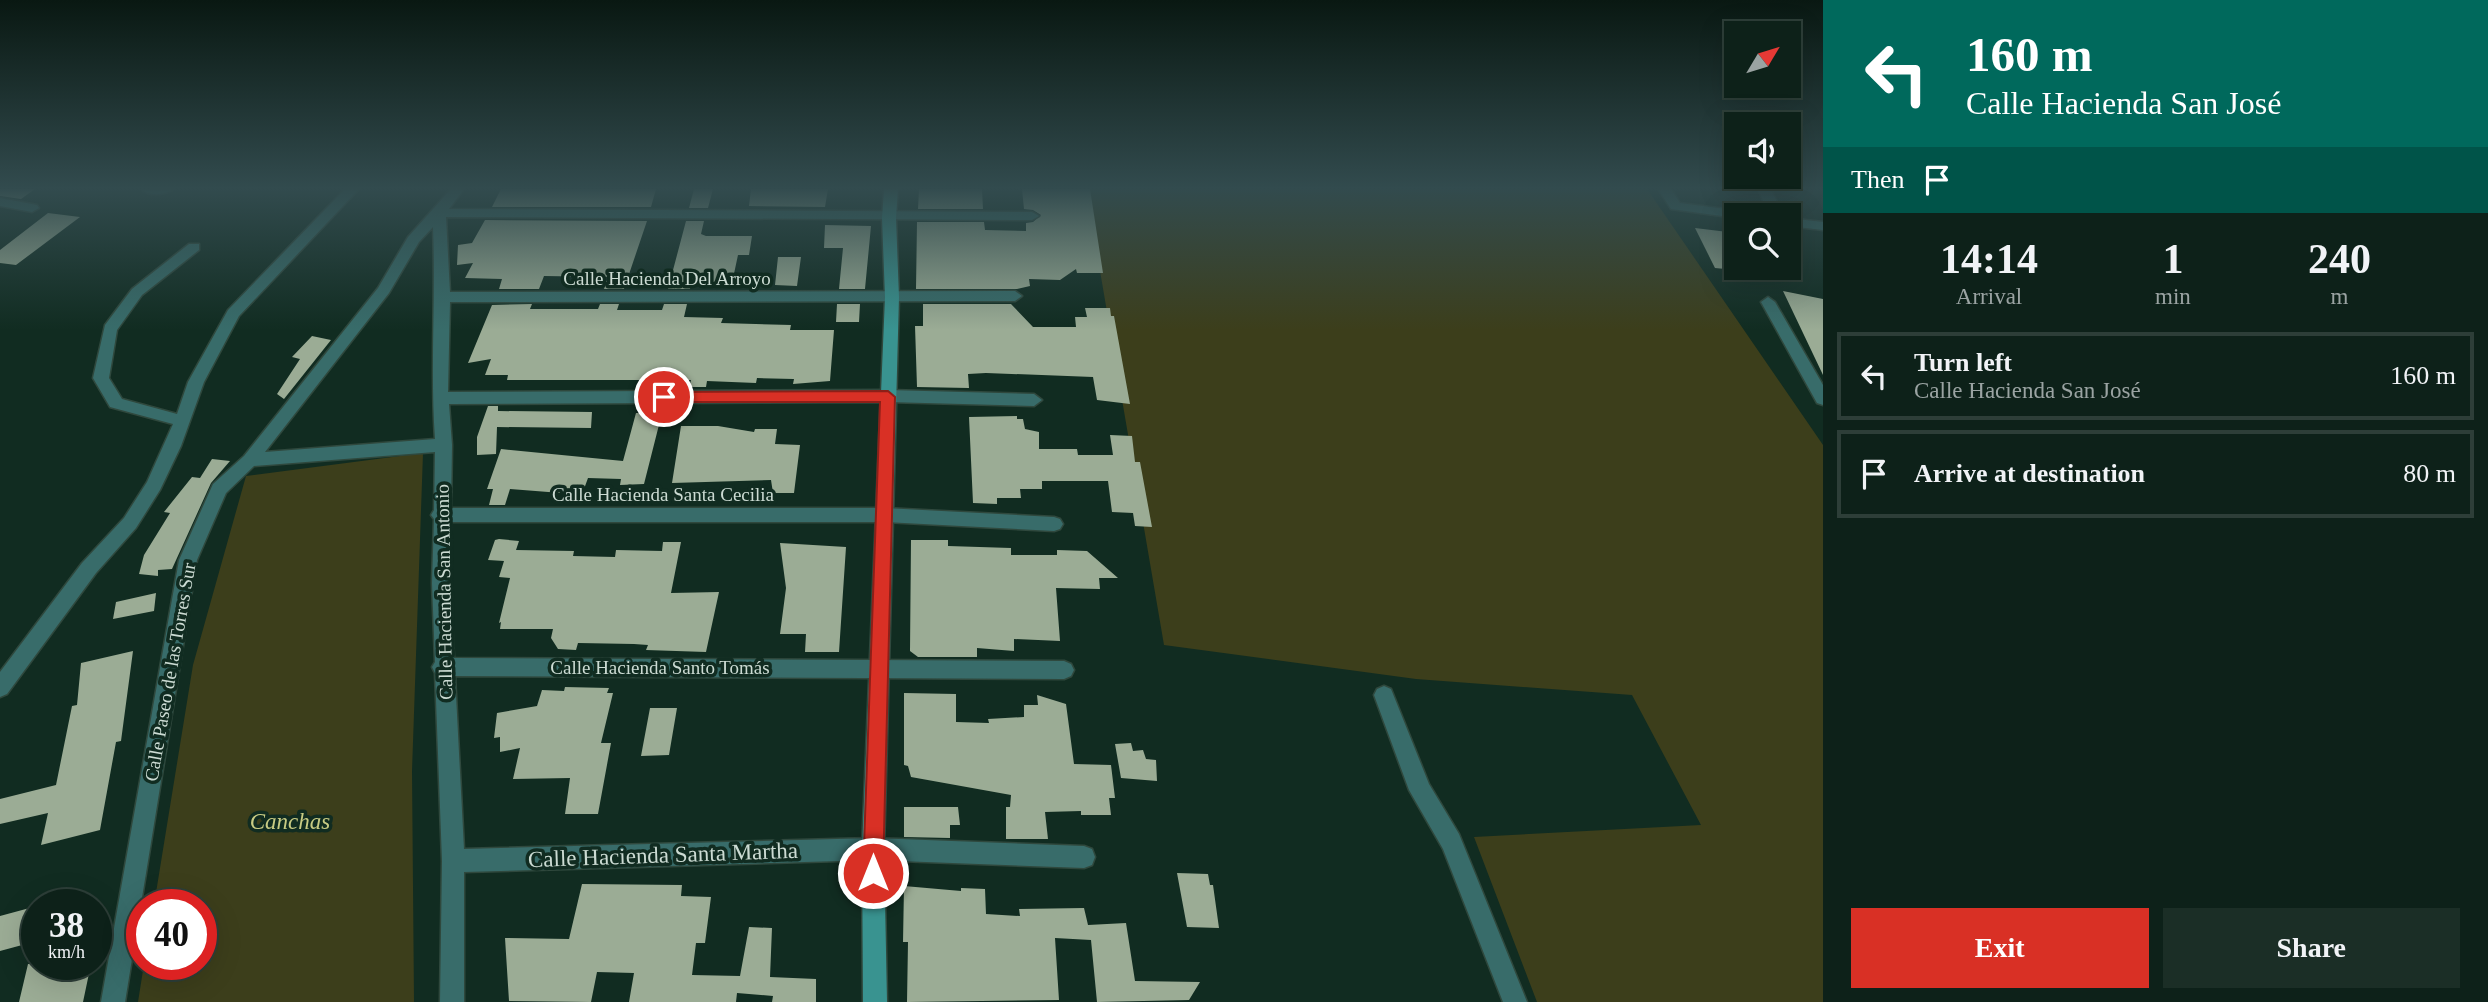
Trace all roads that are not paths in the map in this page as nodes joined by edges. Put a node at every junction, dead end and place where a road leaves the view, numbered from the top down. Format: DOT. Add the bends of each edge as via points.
graph roads {
  1 [pos="308,236"];
  2 [pos="417,236"];
  3 [pos="440,236"];
  4 [pos="890,236"];
  5 [pos="194,247"];
  6 [pos="1015,296"];
  7 [pos="443,297"];
  8 [pos="892,297"];
  9 [pos="1768,302"];
  10 [pos="888,397"];
  11 [pos="440,398"];
  12 [pos="1034,400"];
  13 [pos="1823,400"];
  14 [pos="182,421"];
  15 [pos="444,445"];
  16 [pos="250,460"];
  17 [pos="440,515"];
  18 [pos="885,515"];
  19 [pos="1054,524"];
  20 [pos="442,667"];
  21 [pos="878,668"];
  22 [pos="1064,670"];
  23 [pos="0,688"];
  24 [pos="1384,695"];
  25 [pos="873,849"];
  26 [pos="1084,857"];
  27 [pos="453,861"];
  28 [pos="113,1002"];
  29 [pos="452,1002"];
  30 [pos="875,1002"];
  31 [pos="1515,1002"];
  1 -- 14 [label="street" via="233,313 196,382"];
  2 -- 16 [label="street, Calle Paseo de las Torres Sur" via="384,290"];
  3 -- 7 [label="street, Calle Hacienda San Antonio"];
  4 -- 8 [label="street"];
  5 -- 14 [label="street" via="137,292 110,329 102,378 117,403"];
  6 -- 8 [label="street, Calle Hacienda Del Arroyo"];
  7 -- 8 [label="street, Calle Hacienda Del Arroyo"];
  7 -- 11 [label="street, Calle Hacienda San Antonio"];
  8 -- 10 [label="street"];
  9 -- 13 [label="street"];
  10 -- 11 [label="street"];
  10 -- 12 [label="street"];
  10 -- 18 [label="street"];
  11 -- 15 [label="street, Calle Hacienda San Antonio"];
  14 -- 23 [label="street" via="154,485 130,523 82,578"];
  15 -- 16 [label="street"];
  15 -- 17 [label="street, Calle Hacienda San Antonio"];
  16 -- 28 [label="street, Calle Paseo de las Torres Sur" via="219,489 188,561"];
  17 -- 18 [label="street, Calle Hacienda Santa Cecilia"];
  17 -- 20 [label="street, Calle Hacienda San Antonio"];
  18 -- 19 [label="street, Calle Hacienda Santa Cecilia"];
  18 -- 21 [label="street"];
  20 -- 21 [label="street, Calle Hacienda Santo Tomás"];
  20 -- 27 [label="street, Calle Hacienda San Antonio"];
  21 -- 22 [label="street, Calle Hacienda Santo Tomás"];
  21 -- 25 [label="street"];
  24 -- 31 [label="street" via="1420,790 1451,842"];
  25 -- 26 [label="street, Calle Hacienda Santa Martha"];
  25 -- 27 [label="street, Calle Hacienda Santa Martha"];
  25 -- 30 [label="street"];
  27 -- 29 [label="street, Calle Hacienda San Antonio"];
}
